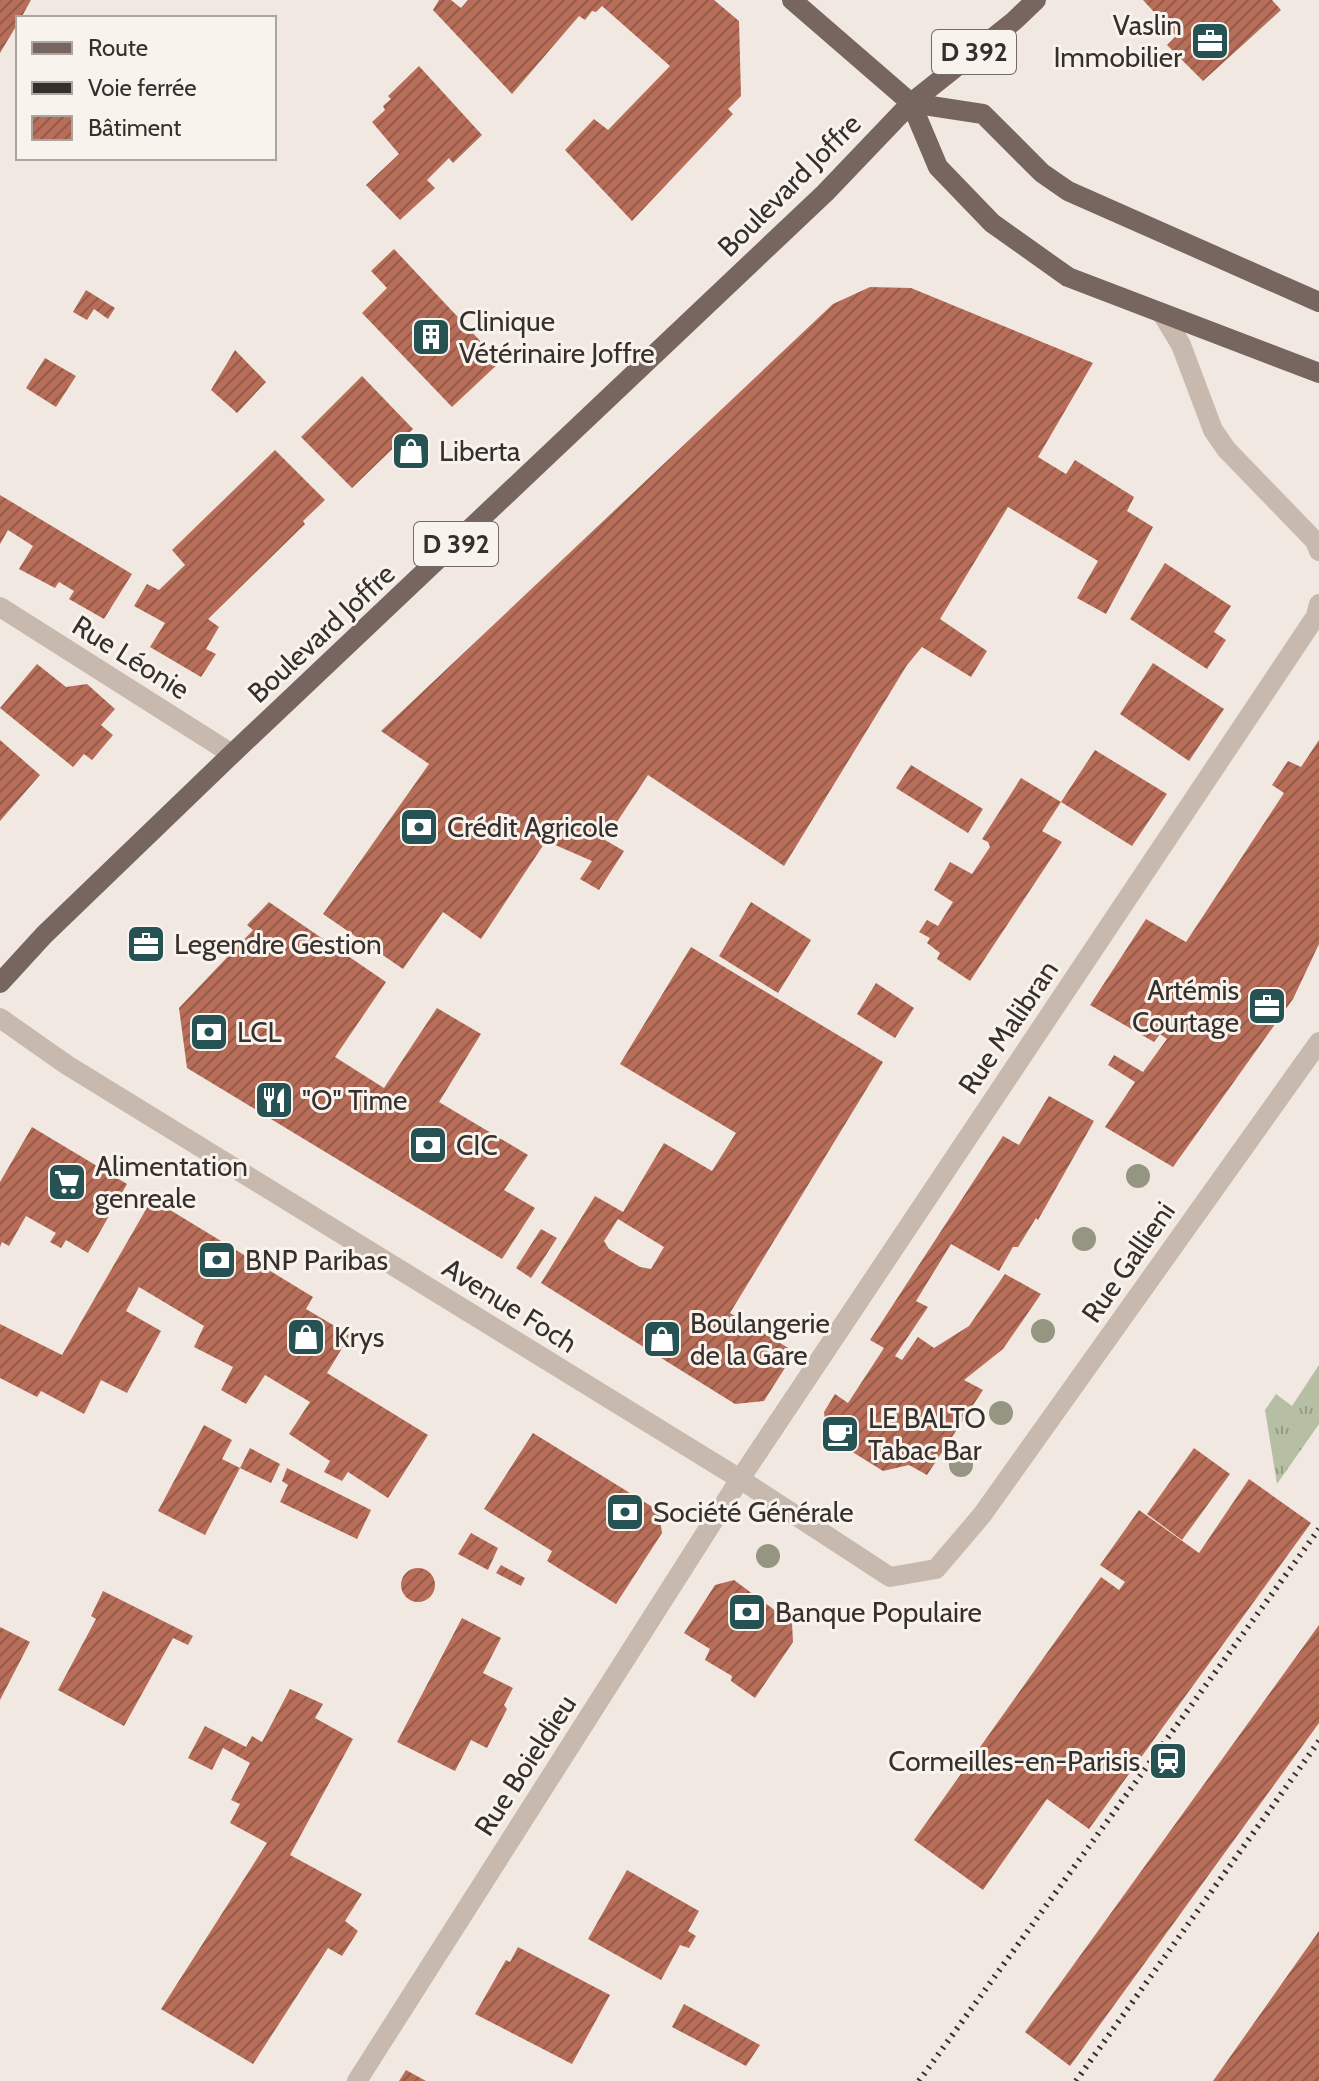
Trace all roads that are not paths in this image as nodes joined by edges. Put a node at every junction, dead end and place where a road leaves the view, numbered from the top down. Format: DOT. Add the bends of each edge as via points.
graph roads {
  1 [pos="792,0"];
  2 [pos="1036,0"];
  3 [pos="911,103"];
  4 [pos="1319,302"];
  5 [pos="1163,315"];
  6 [pos="1319,373"];
  7 [pos="1319,551"];
  8 [pos="1319,604"];
  9 [pos="0,607"];
  10 [pos="232,754"];
  11 [pos="0,983"];
  12 [pos="0,1018"];
  13 [pos="1319,1042"];
  14 [pos="740,1479"];
  15 [pos="982,1515"];
  16 [pos="357,2081"];
  1 -- 3 [label="main road"];
  2 -- 3 [label="main road, Boulevard Joffre / D 392"];
  3 -- 4 [label="main road" via="983,114 1042,173 1068,191"];
  3 -- 5 [label="main road" via="938,167 992,223 1068,277"];
  3 -- 10 [label="main road, Boulevard Joffre / D 392" via="825,193"];
  5 -- 6 [label="main road"];
  5 -- 7 [label="street" via="1181,345 1213,430"];
  8 -- 14 [label="street, Rue Malibran" via="1316,616"];
  9 -- 10 [label="street, Rue Léonie"];
  10 -- 11 [label="main road, Boulevard Joffre / D 392"];
  12 -- 14 [label="street, Avenue Foch" via="57,1059"];
  13 -- 15 [label="street, Rue Gallieni"];
  14 -- 15 [label="street, Avenue Foch" via="890,1577 936,1569"];
  14 -- 16 [label="street, Rue Boieldieu"];
}
